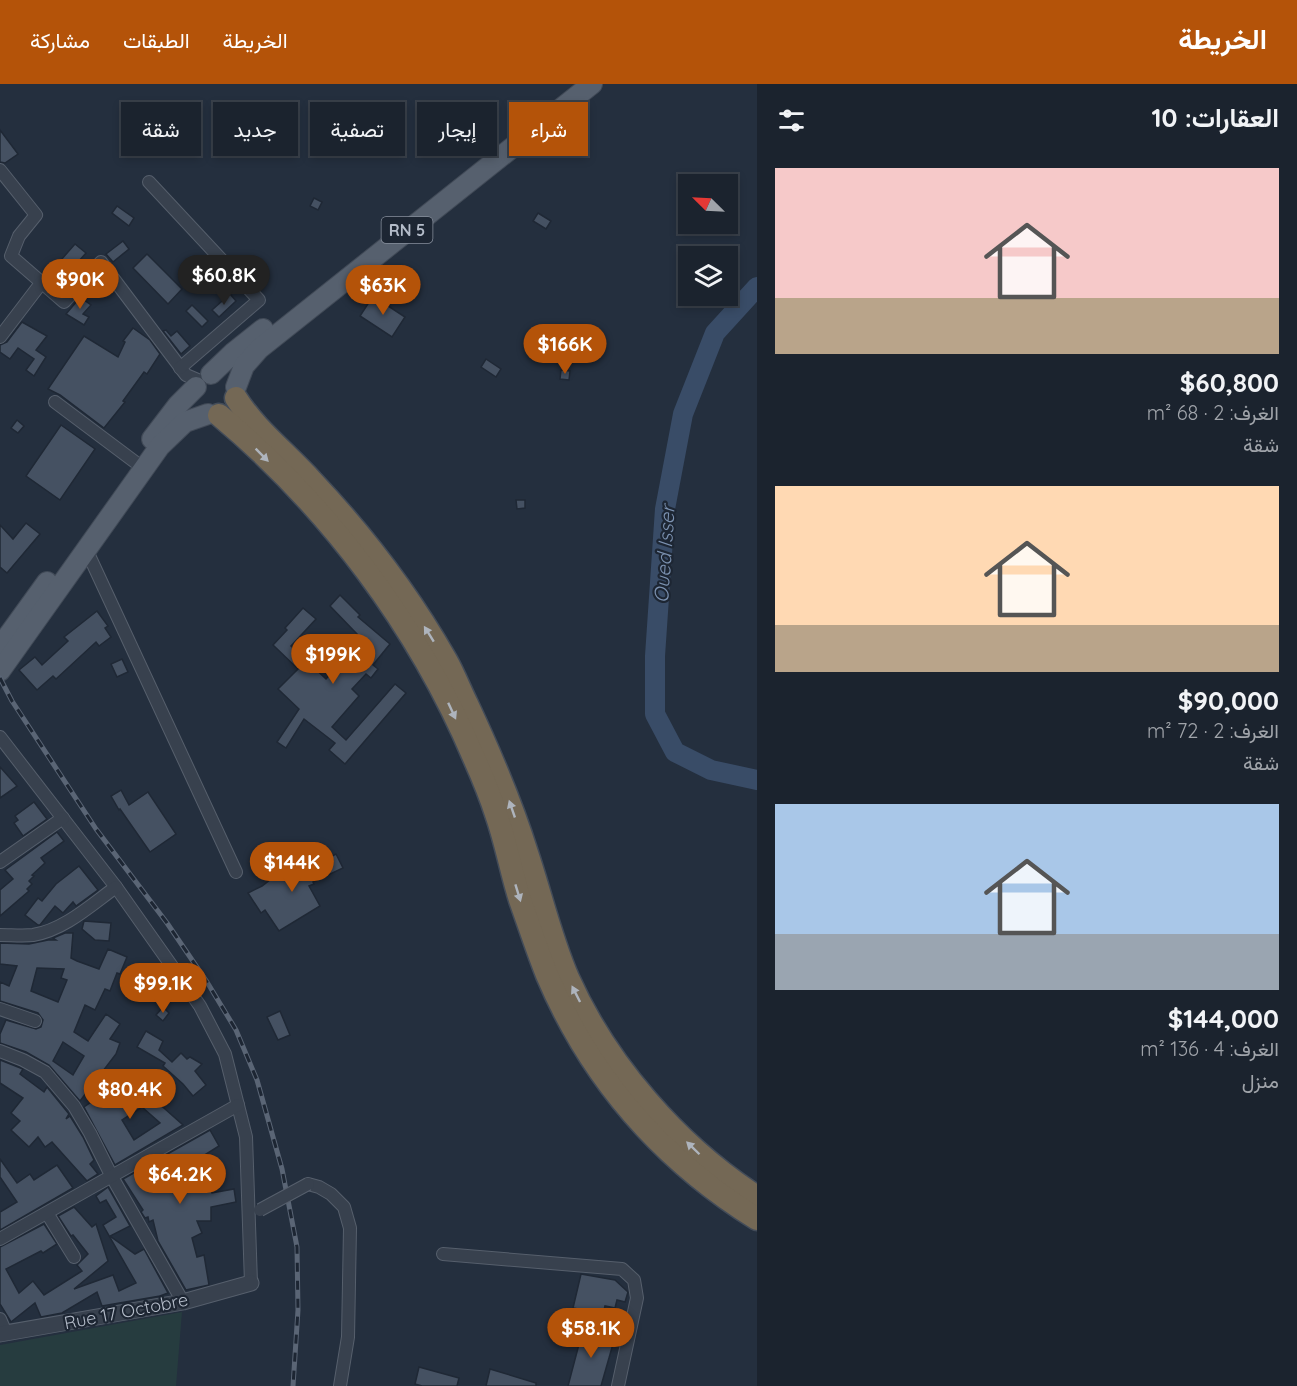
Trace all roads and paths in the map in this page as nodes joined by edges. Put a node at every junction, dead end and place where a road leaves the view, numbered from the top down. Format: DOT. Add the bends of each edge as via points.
graph roads {
  1 [pos="573,84"];
  2 [pos="592,84"];
  3 [pos="0,170"];
  4 [pos="149,182"];
  5 [pos="42,282"];
  6 [pos="0,337"];
  7 [pos="259,349"];
  8 [pos="180,368"];
  9 [pos="202,380"];
  10 [pos="236,392"];
  11 [pos="55,402"];
  12 [pos="213,414"];
  13 [pos="249,430"];
  14 [pos="169,436"];
  15 [pos="135,462"];
  16 [pos="86,549"];
  17 [pos="0,647"];
  18 [pos="0,671"];
  19 [pos="0,737"];
  20 [pos="63,818"];
  21 [pos="0,862"];
  22 [pos="236,872"];
  23 [pos="116,888"];
  24 [pos="0,934"];
  25 [pos="0,1009"];
  26 [pos="35,1021"];
  27 [pos="0,1051"];
  28 [pos="238,1105"];
  29 [pos="112,1177"];
  30 [pos="745,1194"];
  31 [pos="254,1212"];
  32 [pos="47,1213"];
  33 [pos="757,1219"];
  34 [pos="757,1230"];
  35 [pos="0,1239"];
  36 [pos="443,1254"];
  37 [pos="74,1257"];
  38 [pos="250,1283"];
  39 [pos="183,1302"];
  40 [pos="2,1329"];
  41 [pos="340,1386"];
  42 [pos="618,1386"];
  1 -- 9 [label="main road, RN 5"];
  2 -- 7 [label="main road, RN 5"];
  3 -- 5 [label="street" via="36,215 19,236 12,256"];
  4 -- 8 [label="street" via="259,300"];
  5 -- 6 [label="street"];
  5 -- 8 [label="street" via="64,302 101,262"];
  7 -- 10 [label="main road, RN 5" via="244,366"];
  7 -- 13 [label="main road" via="246,381"];
  8 -- 9 [label="street" via="186,375"];
  9 -- 10 [label="main road" via="217,373 228,377"];
  9 -- 12 [label="main road" via="195,399 202,410"];
  9 -- 15 [label="main road, RN 5"];
  10 -- 12 [label="main road" via="228,411"];
  10 -- 13 [label="highway"];
  11 -- 15 [label="street"];
  12 -- 13 [label="highway"];
  12 -- 14 [label="main road" via="184,422"];
  13 -- 14 [label="main road" via="202,425"];
  13 -- 30 [label="highway" via="311,480 358,531 399,587 447,661 483,738 507,795 568,978 596,1032 635,1086 694,1150"];
  14 -- 16 [label="main road"];
  15 -- 17 [label="main road, RN 5"];
  16 -- 18 [label="main road"];
  16 -- 22 [label="street"];
  19 -- 20 [label="street"];
  20 -- 21 [label="street"];
  20 -- 23 [label="street"];
  23 -- 24 [label="street" via="57,926 34,935"];
  23 -- 28 [label="street" via="200,1006 225,1054"];
  25 -- 26 [label="street"];
  27 -- 29 [label="street" via="45,1072 74,1106"];
  28 -- 29 [label="street"];
  28 -- 31 [label="street" via="246,1137"];
  29 -- 32 [label="street"];
  29 -- 39 [label="street"];
  30 -- 33 [label="highway"];
  30 -- 34 [label="highway"];
  31 -- 38 [label="street"];
  31 -- 41 [label="street, bridge" via="308,1184 331,1194 344,1207 350,1228 348,1337"];
  32 -- 35 [label="street"];
  32 -- 37 [label="street"];
  36 -- 42 [label="street" via="622,1269 634,1280 637,1298"];
  38 -- 39 [label="street, Rue 17 Octobre"];
  39 -- 40 [label="street, Rue 17 Octobre"];
}
